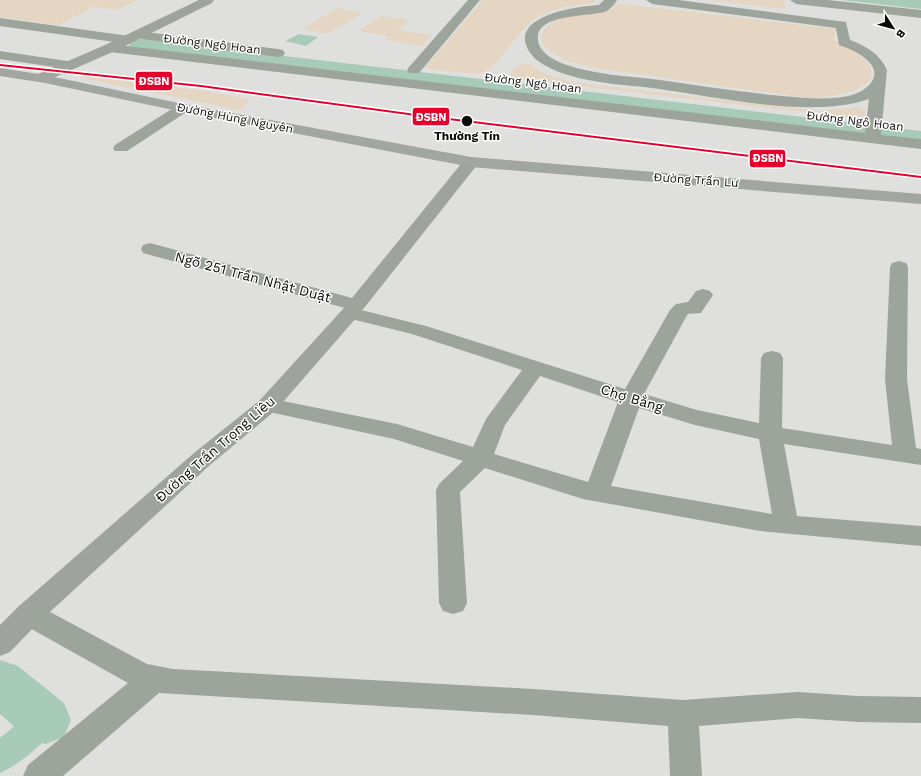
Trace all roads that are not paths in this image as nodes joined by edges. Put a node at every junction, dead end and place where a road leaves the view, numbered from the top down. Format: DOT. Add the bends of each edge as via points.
graph roads {
  1 [pos="208,0"];
  2 [pos="220,0"];
  3 [pos="474,0"];
  4 [pos="611,0"];
  5 [pos="652,0"];
  6 [pos="796,0"];
  7 [pos="672,1"];
  8 [pos="921,14"];
  9 [pos="0,22"];
  10 [pos="135,39"];
  11 [pos="110,48"];
  12 [pos="291,54"];
  13 [pos="0,56"];
  14 [pos="67,65"];
  15 [pos="398,68"];
  16 [pos="414,70"];
  17 [pos="429,71"];
  18 [pos="0,72"];
  19 [pos="41,78"];
  20 [pos="878,86"];
  21 [pos="661,98"];
  22 [pos="183,108"];
  23 [pos="810,116"];
  24 [pos="857,122"];
  25 [pos="880,124"];
  26 [pos="873,139"];
  27 [pos="921,144"];
  28 [pos="121,148"];
  29 [pos="471,162"];
  30 [pos="921,199"];
  31 [pos="150,249"];
  32 [pos="899,267"];
  33 [pos="703,295"];
  34 [pos="353,309"];
  35 [pos="772,358"];
  36 [pos="535,367"];
  37 [pos="631,398"];
  38 [pos="268,405"];
  39 [pos="770,433"];
  40 [pos="913,456"];
  41 [pos="480,458"];
  42 [pos="596,492"];
  43 [pos="786,524"];
  44 [pos="921,536"];
  45 [pos="453,603"];
  46 [pos="10,629"];
  47 [pos="154,679"];
  48 [pos="921,710"];
  49 [pos="683,714"];
  50 [pos="39,776"];
  51 [pos="686,776"];
  1 -- 10 [label="main road"];
  2 -- 10 [label="main road"];
  3 -- 16 [label="street"];
  4 -- 20 [label="street" via="603,8 575,10 549,19 532,33 533,46 546,61 571,70 763,98 837,102 860,97"];
  5 -- 7 [label="street"];
  6 -- 8 [label="street"];
  7 -- 20 [label="street" via="842,25 844,42 866,54 880,66"];
  9 -- 10 [label="street, Đường Ngô Hoan"];
  10 -- 11 [label="main road"];
  10 -- 12 [label="street, Đường Ngô Hoan"];
  11 -- 14 [label="main road"];
  11 -- 26 [label="street"];
  13 -- 14 [label="street"];
  14 -- 19 [label="main road"];
  15 -- 16 [label="street"];
  16 -- 17 [label="street"];
  18 -- 19 [label="highway, Đường Hùng Nguyên"];
  19 -- 22 [label="highway, Đường Hùng Nguyên"];
  20 -- 25 [label="street"];
  21 -- 23 [label="street, Đường Ngô Hoan"];
  22 -- 28 [label="street"];
  22 -- 29 [label="highway, Đường Hùng Nguyên"];
  24 -- 25 [label="street, Đường Ngô Hoan"];
  25 -- 26 [label="street"];
  26 -- 27 [label="street"];
  29 -- 30 [label="highway, Đường Trần Lư"];
  29 -- 34 [label="main road, Đường Trần Trọng Liêu"];
  31 -- 34 [label="street, Ngõ 251 Trần Nhật Duật"];
  32 -- 40 [label="street" via="896,379"];
  33 -- 37 [label="street" via="694,309 683,308 677,314"];
  34 -- 36 [label="street, Chợ Bằng"];
  34 -- 38 [label="main road, Đường Trần Trọng Liêu"];
  35 -- 39 [label="street"];
  36 -- 37 [label="street, Chợ Bằng"];
  36 -- 41 [label="street" via="494,424"];
  37 -- 39 [label="street, Chợ Bằng" via="695,417"];
  37 -- 42 [label="street"];
  38 -- 41 [label="street" via="397,432"];
  38 -- 46 [label="main road, Đường Trần Trọng Liêu" via="202,459"];
  39 -- 40 [label="street, Chợ Bằng"];
  39 -- 43 [label="street"];
  41 -- 42 [label="street"];
  41 -- 45 [label="street" via="448,490"];
  42 -- 43 [label="street" via="760,522"];
  43 -- 44 [label="street"];
  46 -- 47 [label="street"];
  47 -- 49 [label="street" via="533,702"];
  47 -- 50 [label="street"];
  48 -- 49 [label="street" via="798,705"];
  49 -- 51 [label="street"];
}
